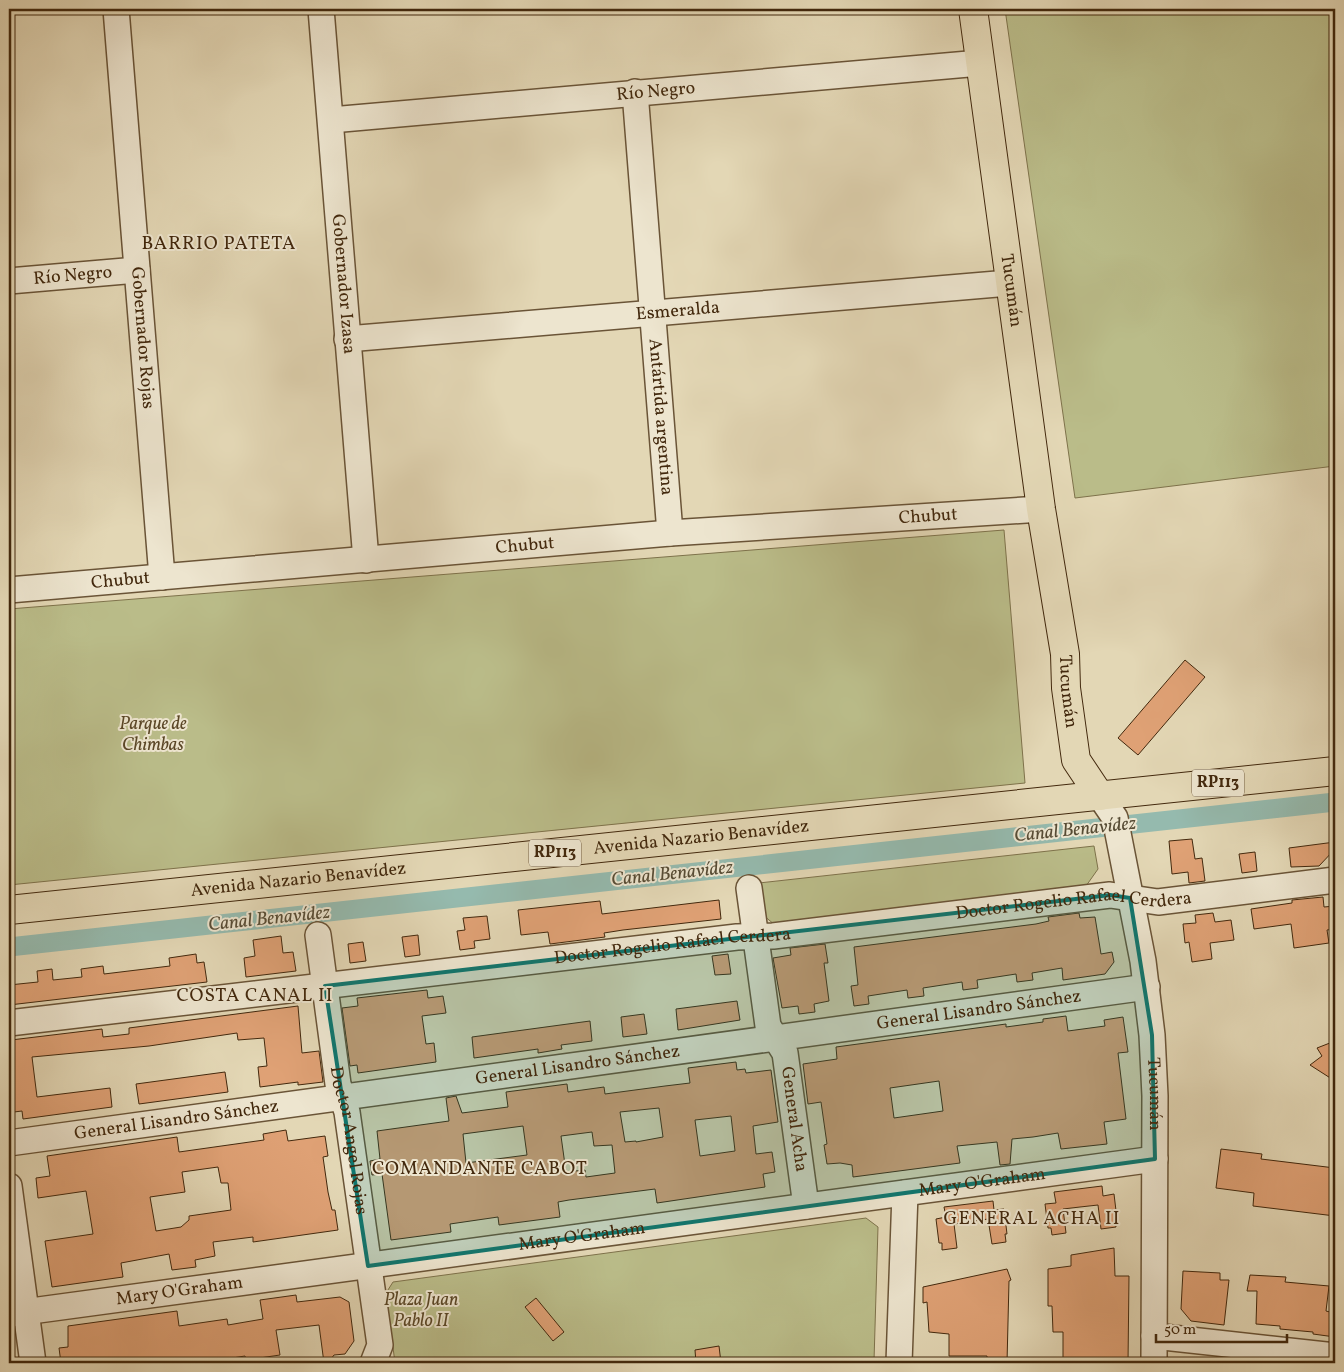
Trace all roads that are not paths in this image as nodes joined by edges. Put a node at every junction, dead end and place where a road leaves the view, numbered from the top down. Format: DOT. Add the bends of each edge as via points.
graph roads {
  1 [pos="116,9"];
  2 [pos="321,9"];
  3 [pos="973,9"];
  4 [pos="980,63"];
  5 [pos="634,92"];
  6 [pos="331,120"];
  7 [pos="137,270"];
  8 [pos="9,281"];
  9 [pos="1009,283"];
  10 [pos="651,313"];
  11 [pos="347,339"];
  12 [pos="1041,509"];
  13 [pos="670,533"];
  14 [pos="366,560"];
  15 [pos="162,577"];
  16 [pos="9,590"];
  17 [pos="1335,771"];
  18 [pos="1111,816"];
  19 [pos="1335,880"];
  20 [pos="749,888"];
  21 [pos="1130,898"];
  22 [pos="9,910"];
  23 [pos="318,935"];
  24 [pos="756,936"];
  25 [pos="325,986"];
  26 [pos="1146,987"];
  27 [pos="9,1023"];
  28 [pos="776,1038"];
  29 [pos="342,1097"];
  30 [pos="9,1142"];
  31 [pos="1155,1159"];
  32 [pos="9,1186"];
  33 [pos="905,1193"];
  34 [pos="806,1206"];
  35 [pos="368,1266"];
  36 [pos="17,1313"];
  37 [pos="1154,1336"];
  38 [pos="376,1354"];
  39 [pos="1335,1356"];
  40 [pos="33,1363"];
  41 [pos="899,1363"];
  42 [pos="1154,1363"];
  1 -- 7 [label="street, Gobernador Rojas"];
  2 -- 6 [label="street, Gobernador Izasa"];
  3 -- 4 [label="main road, Tucumán"];
  4 -- 5 [label="street, Río Negro"];
  4 -- 9 [label="main road, Tucumán"];
  5 -- 6 [label="street, Río Negro"];
  5 -- 10 [label="street, Antártida argentina"];
  6 -- 11 [label="street, Gobernador Izasa"];
  7 -- 8 [label="street, Río Negro"];
  7 -- 15 [label="street, Gobernador Rojas"];
  9 -- 10 [label="street, Esmeralda"];
  9 -- 12 [label="main road, Tucumán"];
  10 -- 11 [label="street, Esmeralda"];
  10 -- 13 [label="street, Antártida argentina"];
  11 -- 14 [label="street, Gobernador Izasa"];
  12 -- 13 [label="street, Chubut"];
  12 -- 18 [label="main road, Tucumán" via="1065,654 1066,688 1076,760"];
  13 -- 14 [label="street, Chubut"];
  14 -- 15 [label="street, Chubut"];
  15 -- 16 [label="street, Chubut"];
  17 -- 18 [label="main road, Avenida Nazario Benavídez / RP113"];
  18 -- 21 [label="street, Tucumán"];
  18 -- 22 [label="main road, Avenida Nazario Benavídez / RP113"];
  19 -- 21 [label="street, Doctor Rogelio Rafael Cerdera" via="1158,902"];
  20 -- 24 [label="street, General Acha"];
  21 -- 24 [label="street, Doctor Rogelio Rafael Cerdera" via="1110,895"];
  21 -- 26 [label="street, Tucumán"];
  23 -- 25 [label="street, Doctor Angel Rojas"];
  24 -- 25 [label="street, Doctor Rogelio Rafael Cerdera"];
  24 -- 28 [label="street, General Acha" via="768,1026"];
  25 -- 27 [label="street, Doctor Rogelio Rafael Cerdera"];
  25 -- 29 [label="street, Doctor Angel Rojas"];
  26 -- 28 [label="street, General Lisandro Sánchez"];
  26 -- 31 [label="street, Tucumán" via="1154,1064"];
  28 -- 29 [label="street, General Lisandro Sánchez"];
  28 -- 34 [label="street, General Acha" via="785,1053"];
  29 -- 30 [label="street, General Lisandro Sánchez"];
  29 -- 35 [label="street, Doctor Angel Rojas" via="347,1112"];
  31 -- 33 [label="street, Mary O'Graham"];
  31 -- 37 [label="street, Tucumán"];
  32 -- 36 [label="street"];
  33 -- 34 [label="street, Mary O'Graham"];
  33 -- 41 [label="street"];
  34 -- 35 [label="street, Mary O'Graham"];
  35 -- 36 [label="street, Mary O'Graham"];
  35 -- 38 [label="street, Doctor Angel Rojas"];
  36 -- 40 [label="street"];
  37 -- 39 [label="street"];
  37 -- 42 [label="street, Tucumán"];
}
